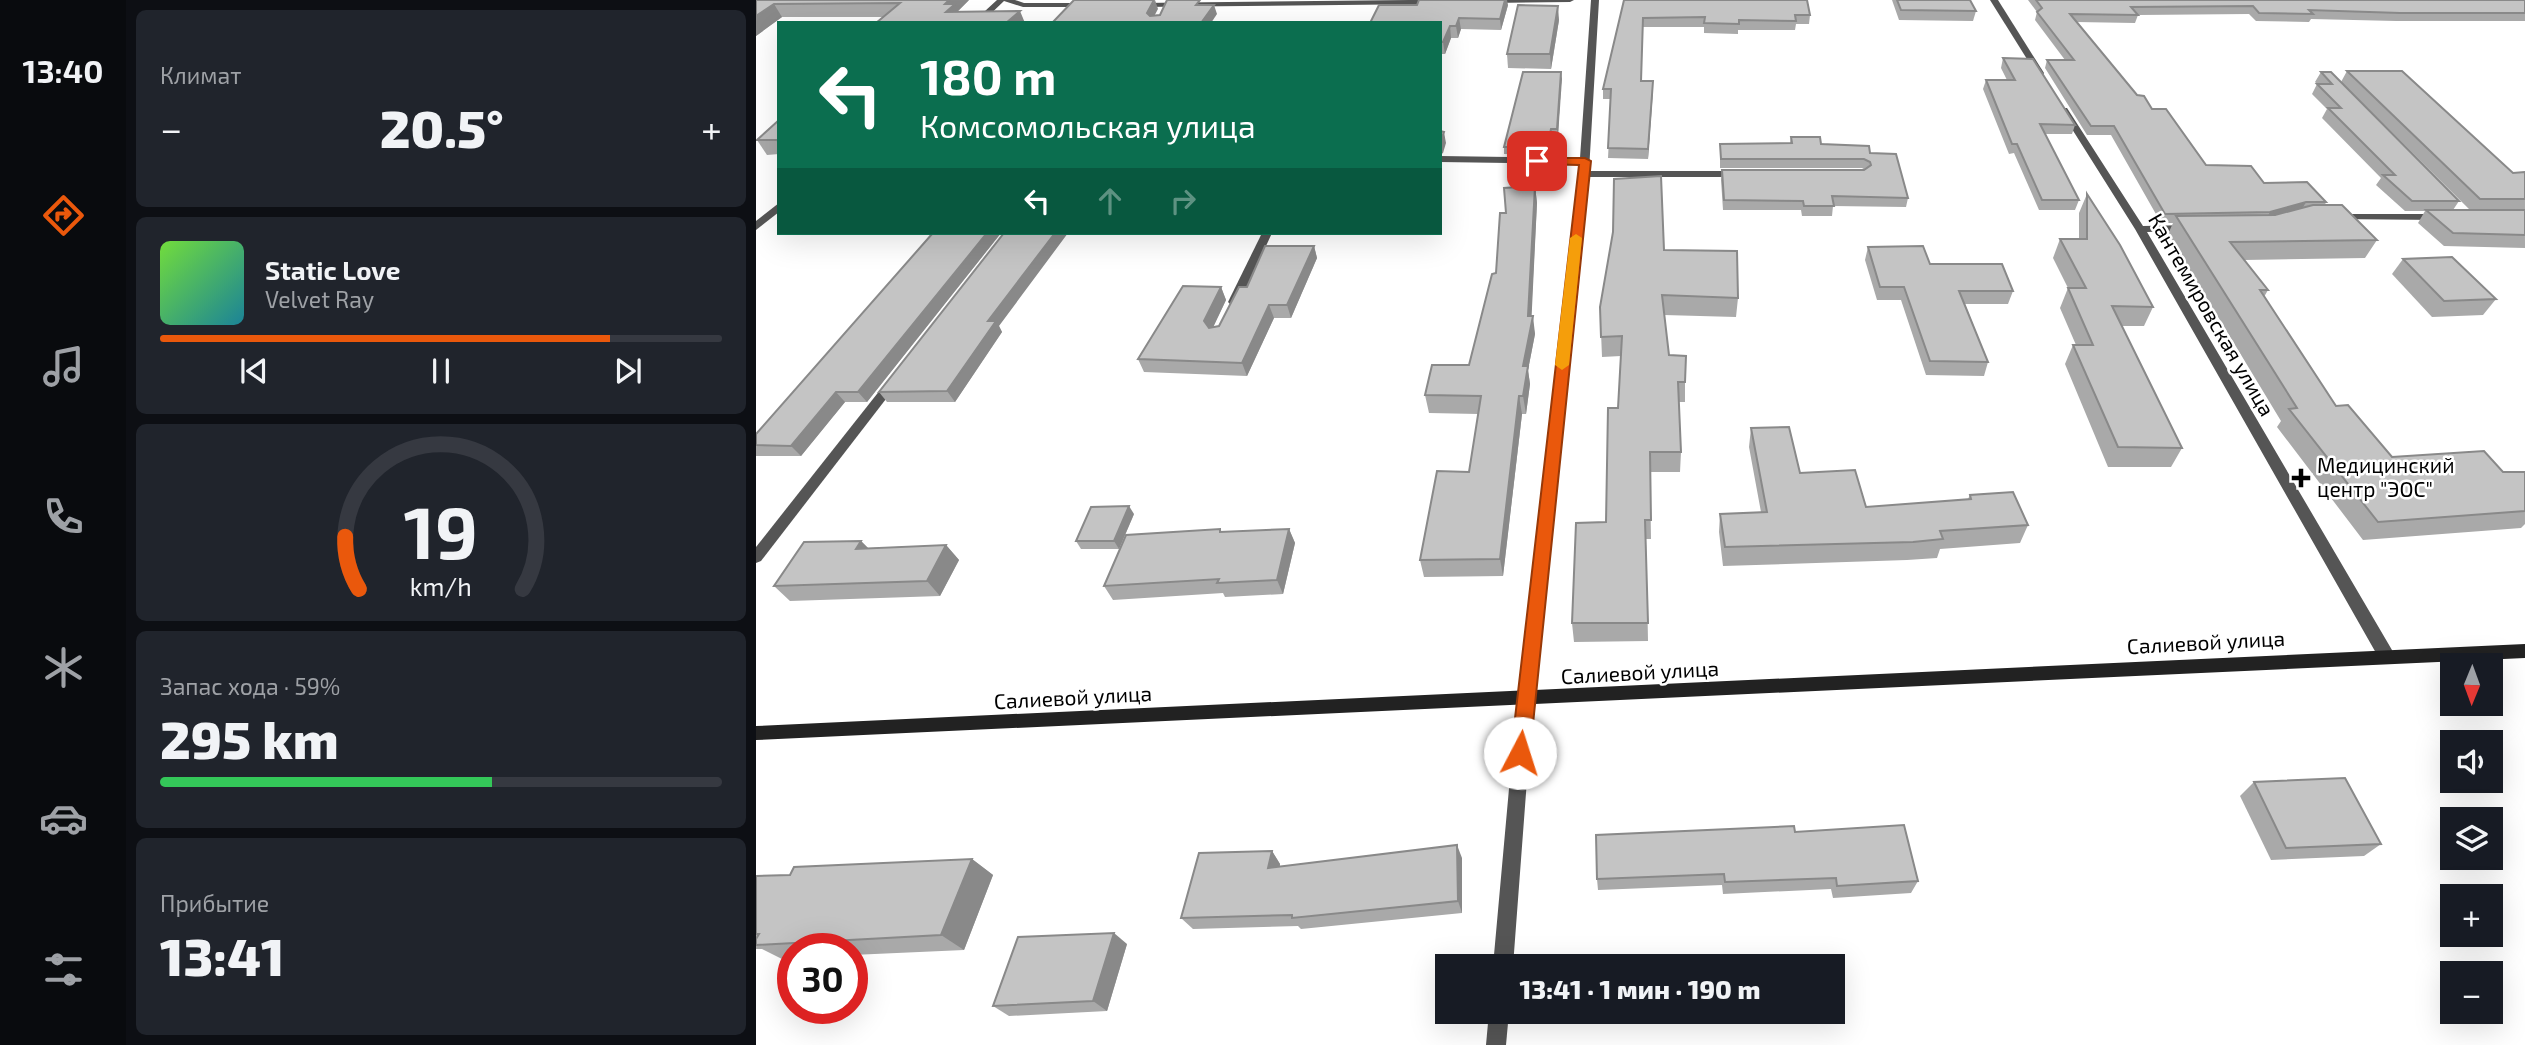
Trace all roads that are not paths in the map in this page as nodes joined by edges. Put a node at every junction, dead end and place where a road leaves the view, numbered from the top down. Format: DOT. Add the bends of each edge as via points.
graph roads {
  1 [pos="1001,0"];
  2 [pos="1007,0"];
  3 [pos="1570,0"];
  4 [pos="1595,0"];
  5 [pos="1994,0"];
  6 [pos="1479,1"];
  7 [pos="1440,2"];
  8 [pos="1101,5"];
  9 [pos="1127,5"];
  10 [pos="1166,5"];
  11 [pos="1161,14"];
  12 [pos="978,21"];
  13 [pos="2045,80"];
  14 [pos="2060,103"];
  15 [pos="1442,159"];
  16 [pos="1584,168"];
  17 [pos="1751,174"];
  18 [pos="777,208"];
  19 [pos="2330,217"];
  20 [pos="2453,217"];
  21 [pos="756,227"];
  22 [pos="2196,228"];
  23 [pos="2140,229"];
  24 [pos="1266,235"];
  25 [pos="1229,312"];
  26 [pos="899,373"];
  27 [pos="756,557"];
  28 [pos="2525,651"];
  29 [pos="2386,655"];
  30 [pos="1525,699"];
  31 [pos="756,733"];
  32 [pos="1504,954"];
  33 [pos="1498,1024"];
  34 [pos="1496,1045"];
  1 -- 12 [label="street"];
  2 -- 8 [label="street" via="1023,5"];
  3 -- 6 [label="street"];
  4 -- 16 [label="street"];
  5 -- 13 [label="street"];
  7 -- 10 [label="street"];
  9 -- 10 [label="street"];
  10 -- 11 [label="street"];
  14 -- 23 [label="street, Кантемировская улица"];
  15 -- 16 [label="street"];
  16 -- 17 [label="street"];
  16 -- 30 [label="street"];
  18 -- 21 [label="street"];
  19 -- 20 [label="street"];
  22 -- 23 [label="street"];
  23 -- 29 [label="street, Кантемировская улица"];
  24 -- 25 [label="street"];
  26 -- 27 [label="street"];
  28 -- 29 [label="main road, Салиевой улица"];
  29 -- 30 [label="main road, Салиевой улица"];
  30 -- 31 [label="main road, Салиевой улица"];
  30 -- 32 [label="street"];
  33 -- 34 [label="street"];
}
